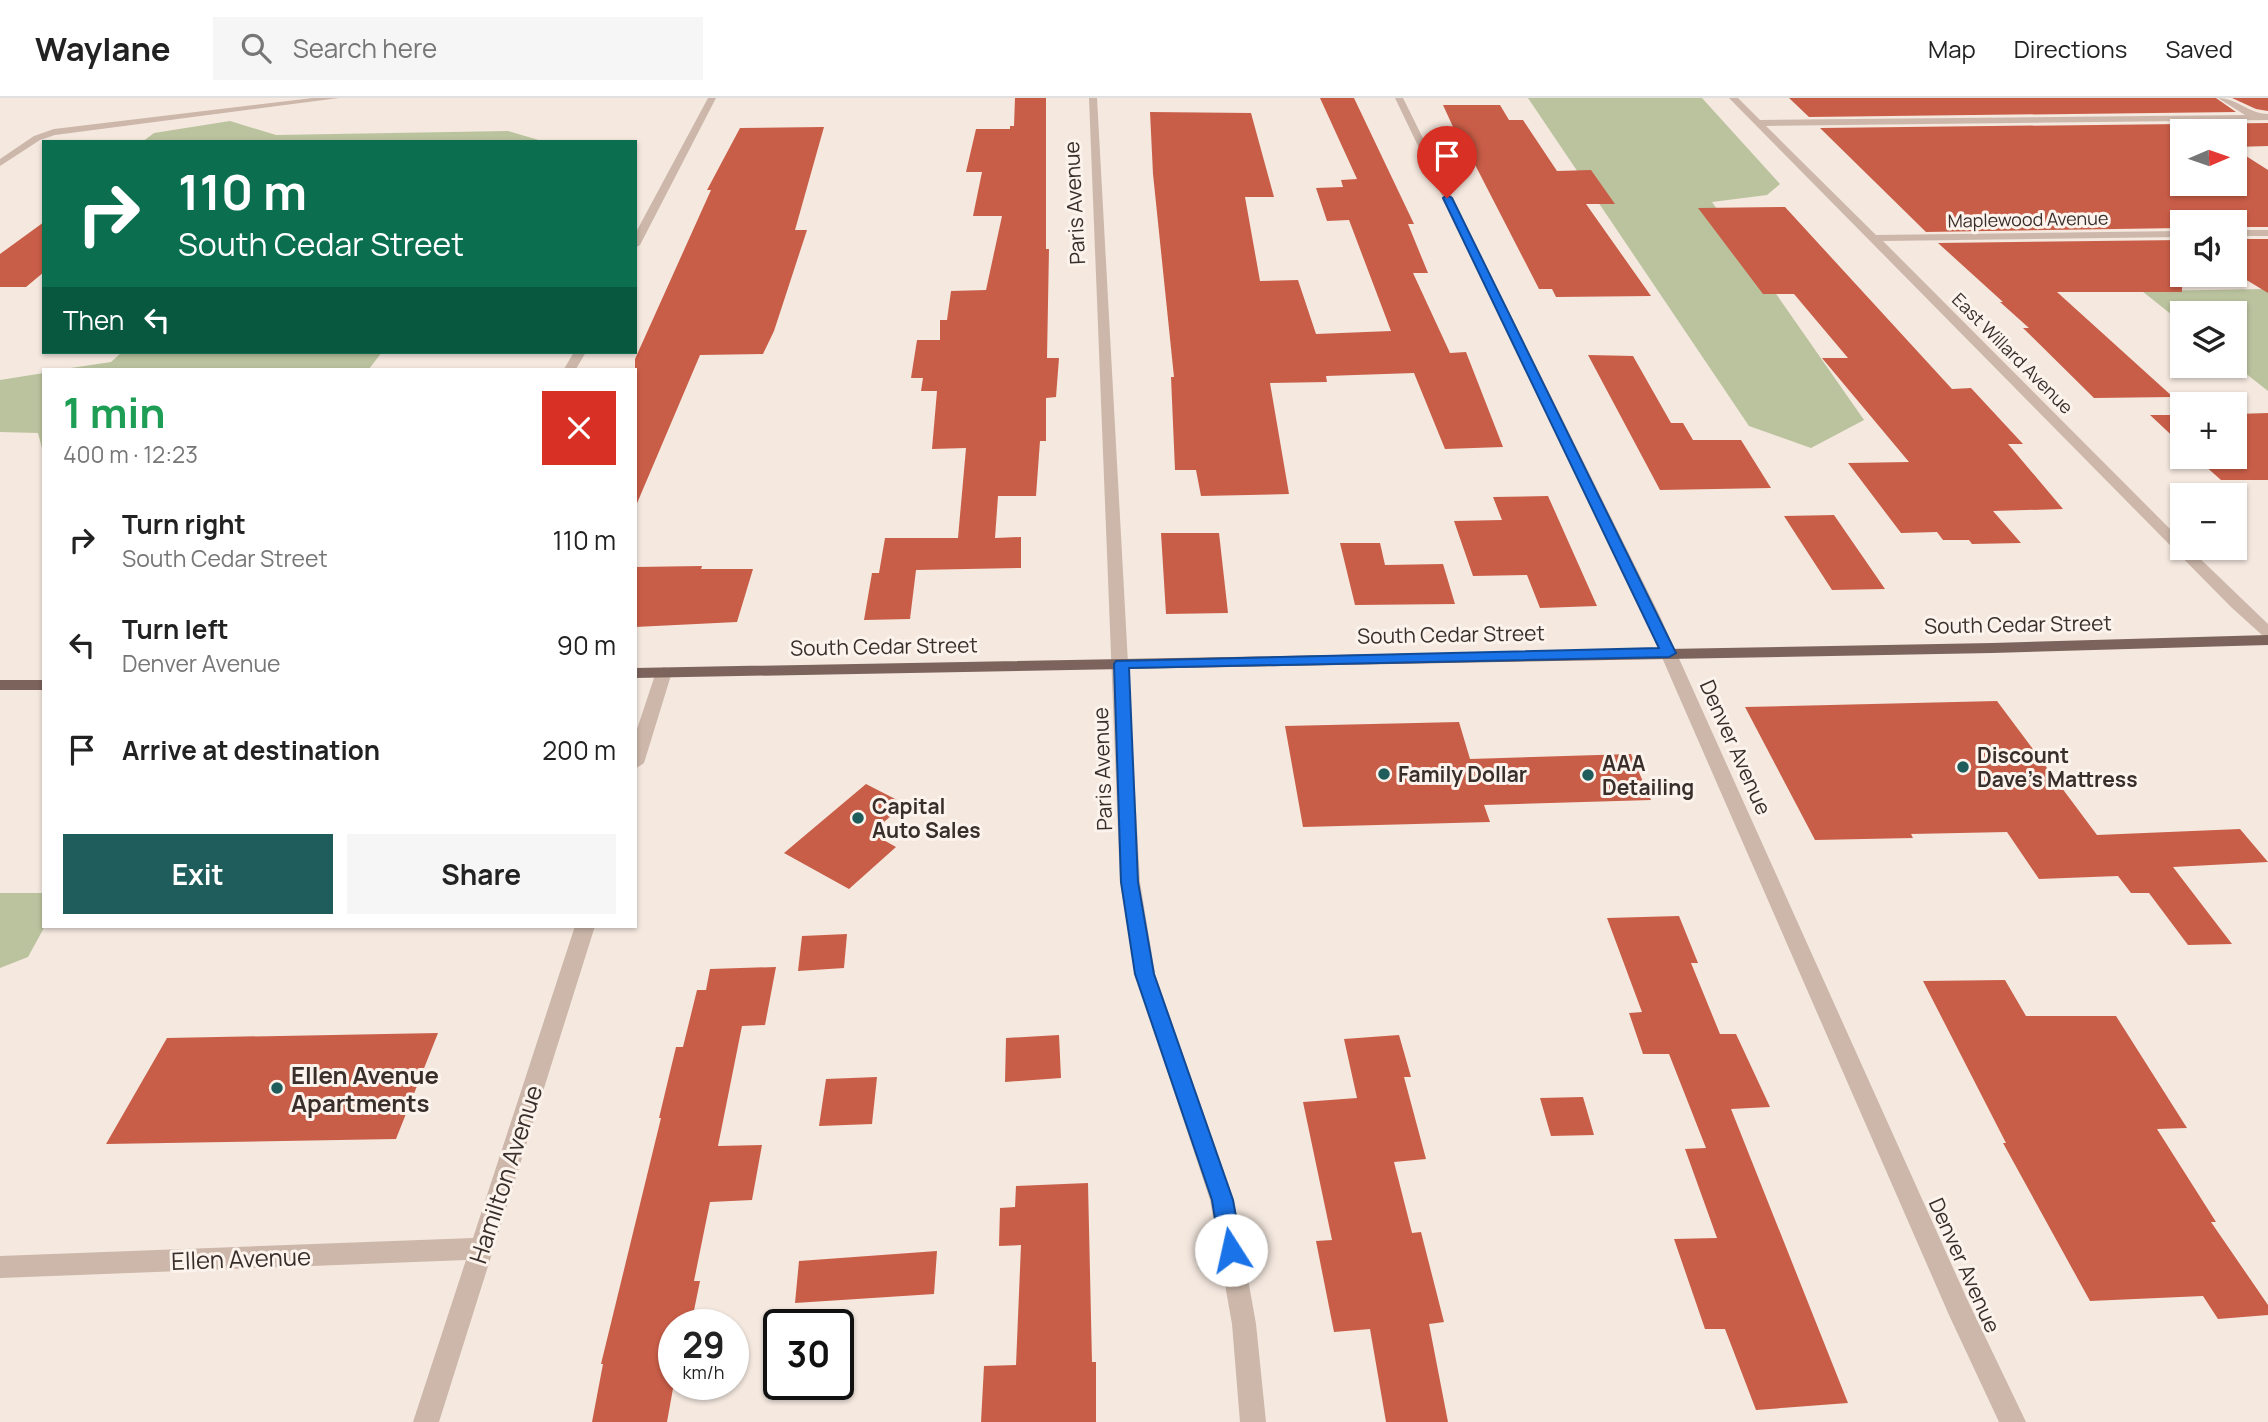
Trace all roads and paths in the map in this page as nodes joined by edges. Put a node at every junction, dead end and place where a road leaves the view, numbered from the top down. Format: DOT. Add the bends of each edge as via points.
graph roads {
  1 [pos="335,98"];
  2 [pos="712,98"];
  3 [pos="1093,98"];
  4 [pos="1399,98"];
  5 [pos="1733,98"];
  6 [pos="2222,98"];
  7 [pos="2256,117"];
  8 [pos="2268,117"];
  9 [pos="1757,123"];
  10 [pos="2268,124"];
  11 [pos="0,163"];
  12 [pos="2247,233"];
  13 [pos="2268,233"];
  14 [pos="2170,234"];
  15 [pos="1874,238"];
  16 [pos="637,241"];
  17 [pos="2268,632"];
  18 [pos="2268,640"];
  19 [pos="1669,653"];
  20 [pos="1121,664"];
  21 [pos="664,672"];
  22 [pos="637,673"];
  23 [pos="0,685"];
  24 [pos="42,685"];
  25 [pos="637,757"];
  26 [pos="583,928"];
  27 [pos="481,1249"];
  28 [pos="0,1267"];
  29 [pos="426,1422"];
  30 [pos="1254,1422"];
  31 [pos="2013,1422"];
  1 -- 11 [label="street" via="54,132"];
  2 -- 16 [label="street"];
  3 -- 20 [label="street, Paris Avenue"];
  4 -- 19 [label="street, Denver Avenue"];
  5 -- 9 [label="street, East Willard Avenue"];
  6 -- 7 [label="street"];
  7 -- 8 [label="street"];
  7 -- 9 [label="street"];
  7 -- 10 [label="street"];
  9 -- 15 [label="street, East Willard Avenue"];
  12 -- 13 [label="street"];
  14 -- 15 [label="street, Maplewood Avenue"];
  15 -- 17 [label="street, East Willard Avenue"];
  18 -- 19 [label="main road, South Cedar Street"];
  19 -- 20 [label="main road, South Cedar Street"];
  19 -- 31 [label="street, Denver Avenue"];
  20 -- 21 [label="main road, South Cedar Street"];
  20 -- 30 [label="street, Paris Avenue" via="1130,882 1144,974 1222,1200 1244,1324"];
  21 -- 22 [label="main road, South Cedar Street"];
  21 -- 25 [label="street"];
  23 -- 24 [label="main road"];
  26 -- 27 [label="street, Hamilton Avenue"];
  27 -- 28 [label="street, Ellen Avenue"];
  27 -- 29 [label="street, Hamilton Avenue"];
}
